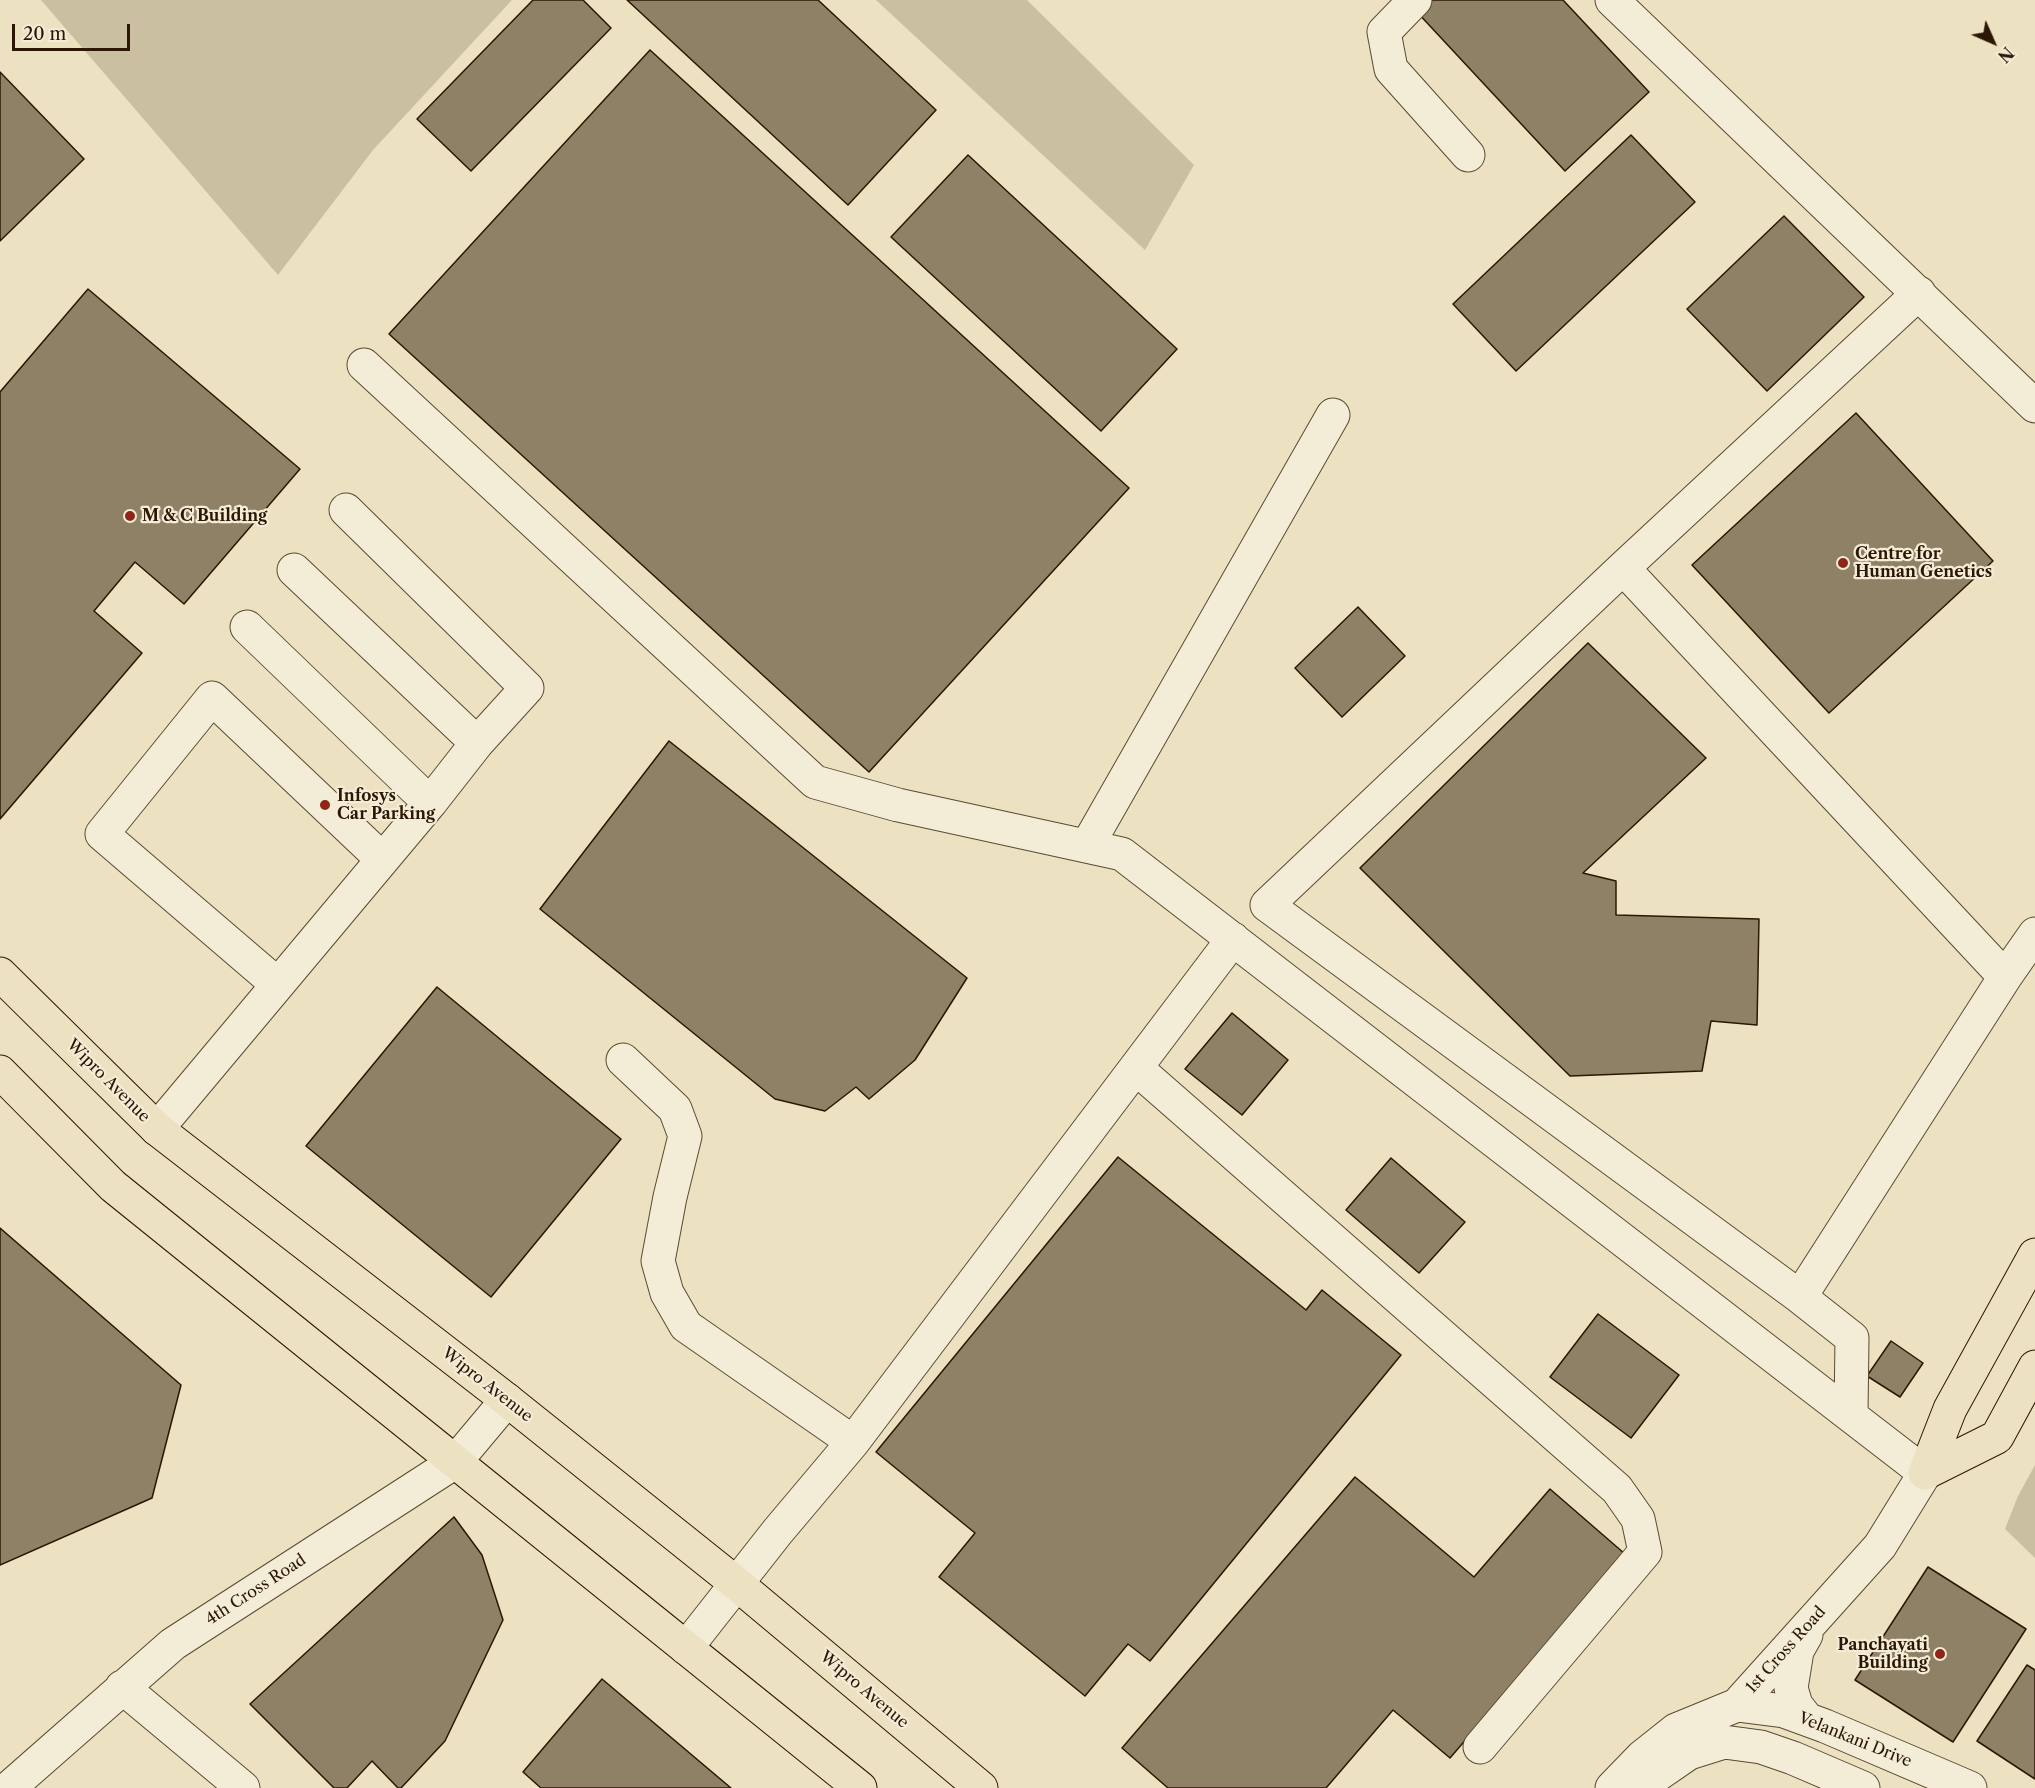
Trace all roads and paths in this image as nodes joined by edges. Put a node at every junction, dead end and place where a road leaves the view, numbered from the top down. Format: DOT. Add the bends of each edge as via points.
graph roads {
  1 [pos="1415,0"];
  2 [pos="1612,0"];
  3 [pos="1468,155"];
  4 [pos="1919,293"];
  5 [pos="364,365"];
  6 [pos="2035,406"];
  7 [pos="1332,416"];
  8 [pos="346,510"];
  9 [pos="1623,568"];
  10 [pos="294,570"];
  11 [pos="247,627"];
  12 [pos="477,743"];
  13 [pos="430,803"];
  14 [pos="1088,846"];
  15 [pos="382,859"];
  16 [pos="2035,934"];
  17 [pos="1233,939"];
  18 [pos="0,974"];
  19 [pos="2005,977"];
  20 [pos="277,984"];
  21 [pos="623,1060"];
  22 [pos="1136,1068"];
  23 [pos="0,1072"];
  24 [pos="157,1129"];
  25 [pos="2035,1255"];
  26 [pos="1800,1297"];
  27 [pos="2035,1367"];
  28 [pos="507,1400"];
  29 [pos="1851,1414"];
  30 [pos="853,1442"];
  31 [pos="455,1462"];
  32 [pos="1925,1473"];
  33 [pos="737,1584"];
  34 [pos="1816,1618"];
  35 [pos="686,1648"];
  36 [pos="122,1687"];
  37 [pos="1737,1705"];
  38 [pos="1807,1719"];
  39 [pos="1480,1747"];
  40 [pos="9,1788"];
  41 [pos="243,1788"];
  42 [pos="860,1788"];
  43 [pos="981,1788"];
  44 [pos="1612,1788"];
  45 [pos="1644,1788"];
  46 [pos="1863,1788"];
  47 [pos="1970,1788"];
  1 -- 3 [label="street" via="1384,32 1391,69"];
  2 -- 4 [label="street"];
  4 -- 6 [label="street"];
  4 -- 9 [label="street"];
  5 -- 14 [label="street" via="815,782 898,805"];
  7 -- 14 [label="street"];
  8 -- 12 [label="street" via="527,688"];
  9 -- 19 [label="street"];
  9 -- 26 [label="street" via="1267,905"];
  10 -- 12 [label="street"];
  11 -- 13 [label="street"];
  12 -- 13 [label="street"];
  13 -- 15 [label="street"];
  14 -- 17 [label="street" via="1122,854"];
  15 -- 20 [label="street"];
  15 -- 20 [label="street" via="212,698 102,834"];
  16 -- 19 [label="street"];
  17 -- 22 [label="street"];
  17 -- 29 [label="street"];
  18 -- 24 [label="main road, Wipro Avenue"];
  19 -- 26 [label="street"];
  20 -- 24 [label="street"];
  21 -- 30 [label="street" via="675,1109 685,1136 658,1261 667,1293 686,1326"];
  22 -- 30 [label="street"];
  22 -- 39 [label="street" via="1617,1489 1638,1519 1645,1552"];
  23 -- 31 [label="main road" via="114,1186"];
  24 -- 28 [label="main road, Wipro Avenue"];
  25 -- 32 [label="main road" via="1950,1409"];
  26 -- 29 [label="street" via="1852,1338"];
  27 -- 32 [label="main road" via="1997,1437"];
  28 -- 31 [label="street, 4th Cross Road"];
  28 -- 33 [label="main road, Wipro Avenue"];
  29 -- 32 [label="street"];
  30 -- 33 [label="street"];
  31 -- 35 [label="main road"];
  31 -- 36 [label="street, 4th Cross Road" via="173,1644"];
  32 -- 34 [label="street, 1st Cross Road" via="1880,1546"];
  33 -- 35 [label="street"];
  33 -- 43 [label="main road, Wipro Avenue"];
  34 -- 37 [label="street, 1st Cross Road"];
  34 -- 38 [label="street" via="1797,1651 1791,1688 1796,1705"];
  35 -- 42 [label="main road"];
  36 -- 40 [label="street, 4th Cross Road"];
  36 -- 41 [label="street"];
  37 -- 38 [label="street, Velankani Drive" via="1784,1711"];
  37 -- 44 [label="street, 1st Cross Road" via="1676,1730"];
  38 -- 47 [label="street, Velankani Drive"];
  45 -- 46 [label="street" via="1689,1753 1724,1742 1761,1747"];
}
